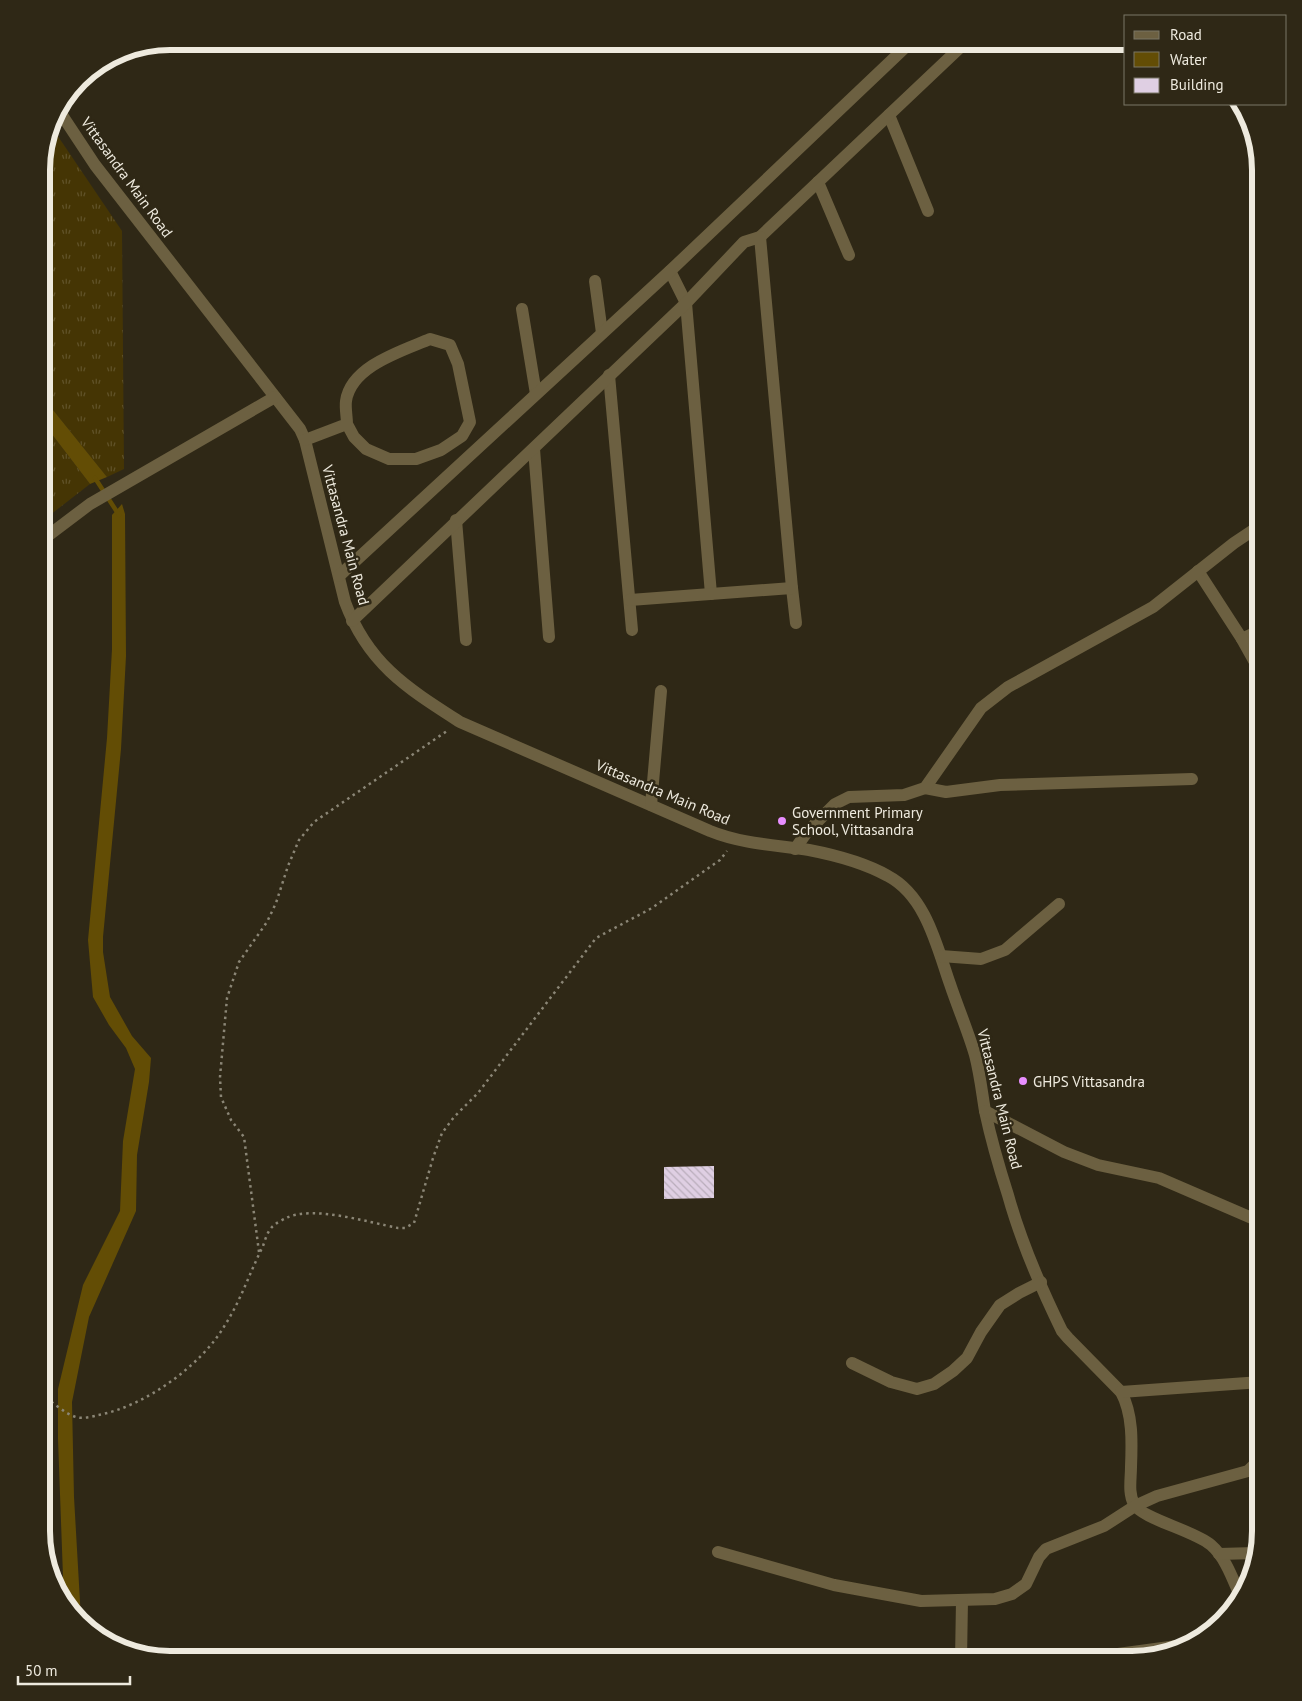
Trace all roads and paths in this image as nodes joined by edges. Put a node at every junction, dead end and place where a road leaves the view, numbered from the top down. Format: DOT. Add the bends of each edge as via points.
graph roads {
  1 [pos="904,50"];
  2 [pos="958,50"];
  3 [pos="889,115"];
  4 [pos="63,116"];
  5 [pos="818,182"];
  6 [pos="928,211"];
  7 [pos="760,237"];
  8 [pos="849,255"];
  9 [pos="670,270"];
  10 [pos="595,282"];
  11 [pos="686,303"];
  12 [pos="522,308"];
  13 [pos="602,333"];
  14 [pos="609,375"];
  15 [pos="536,394"];
  16 [pos="276,397"];
  17 [pos="347,424"];
  18 [pos="305,440"];
  19 [pos="534,449"];
  20 [pos="456,520"];
  21 [pos="1252,531"];
  22 [pos="50,535"];
  23 [pos="1198,572"];
  24 [pos="338,576"];
  25 [pos="792,588"];
  26 [pos="711,594"];
  27 [pos="630,600"];
  28 [pos="352,621"];
  29 [pos="796,623"];
  30 [pos="632,630"];
  31 [pos="1252,634"];
  32 [pos="549,636"];
  33 [pos="1242,638"];
  34 [pos="466,640"];
  35 [pos="1252,656"];
  36 [pos="661,691"];
  37 [pos="460,722"];
  38 [pos="1192,778"];
  39 [pos="925,788"];
  40 [pos="651,805"];
  41 [pos="735,839"];
  42 [pos="795,849"];
  43 [pos="1059,904"];
  44 [pos="941,956"];
  45 [pos="985,1111"];
  46 [pos="1252,1218"];
  47 [pos="259,1254"];
  48 [pos="1041,1282"];
  49 [pos="852,1362"];
  50 [pos="1252,1383"];
  51 [pos="1121,1392"];
  52 [pos="50,1400"];
  53 [pos="1252,1467"];
  54 [pos="1135,1506"];
  55 [pos="718,1552"];
  56 [pos="1250,1553"];
  57 [pos="1220,1554"];
  58 [pos="1237,1589"];
  59 [pos="962,1600"];
  60 [pos="961,1651"];
  1 -- 9 [label="street"];
  2 -- 3 [label="street"];
  3 -- 5 [label="street"];
  3 -- 6 [label="street"];
  4 -- 16 [label="street, Vittasandra Main Road" via="95,165"];
  5 -- 7 [label="street"];
  5 -- 8 [label="street"];
  7 -- 11 [label="street" via="744,242"];
  7 -- 25 [label="street"];
  9 -- 11 [label="street"];
  9 -- 13 [label="street"];
  10 -- 13 [label="street"];
  11 -- 14 [label="street"];
  11 -- 26 [label="street"];
  12 -- 15 [label="street"];
  13 -- 15 [label="street"];
  14 -- 19 [label="street"];
  14 -- 27 [label="street"];
  15 -- 24 [label="street"];
  16 -- 18 [label="street, Vittasandra Main Road"];
  16 -- 22 [label="street" via="90,504"];
  17 -- 17 [label="street" via="346,399 356,379 378,361 430,339 450,345 458,364 470,422 462,436 441,450 416,459 389,458 366,449"];
  17 -- 18 [label="street"];
  18 -- 24 [label="street, Vittasandra Main Road"];
  19 -- 20 [label="street"];
  19 -- 32 [label="street"];
  20 -- 28 [label="street"];
  20 -- 34 [label="street"];
  21 -- 23 [label="street"];
  23 -- 33 [label="street"];
  23 -- 39 [label="street" via="1153,607 1008,687 981,708"];
  24 -- 28 [label="street, Vittasandra Main Road"];
  25 -- 26 [label="street"];
  25 -- 29 [label="street"];
  26 -- 27 [label="street"];
  27 -- 30 [label="street"];
  28 -- 37 [label="street, Vittasandra Main Road" via="369,649 394,676"];
  31 -- 33 [label="street"];
  33 -- 35 [label="street"];
  36 -- 40 [label="street"];
  37 -- 40 [label="street, Vittasandra Main Road"];
  37 -- 47 [label="path" via="314,822 299,840 267,922 239,962 228,998 221,1097 231,1120 244,1137"];
  38 -- 39 [label="street" via="1000,785 946,792"];
  39 -- 42 [label="street" via="904,795 849,797 821,817"];
  40 -- 41 [label="street, Vittasandra Main Road"];
  41 -- 42 [label="street, Vittasandra Main Road"];
  41 -- 47 [label="path" via="713,866 652,908 596,938 478,1093 442,1133 414,1223 398,1228 315,1212 299,1214 272,1226"];
  42 -- 44 [label="street, Vittasandra Main Road" via="811,850 875,869 901,884 914,898"];
  43 -- 44 [label="street" via="1005,950 981,959"];
  44 -- 45 [label="street, Vittasandra Main Road" via="975,1057"];
  45 -- 46 [label="street" via="1064,1152 1098,1165 1158,1178"];
  45 -- 48 [label="street, Vittasandra Main Road" via="1016,1223"];
  47 -- 52 [label="path" via="225,1326 211,1345 171,1382 126,1407 85,1417 76,1417"];
  48 -- 49 [label="street" via="1000,1305 967,1358 934,1384 917,1389 891,1382"];
  48 -- 51 [label="street, Vittasandra Main Road" via="1068,1338"];
  50 -- 51 [label="street"];
  51 -- 54 [label="street, Vittasandra Main Road" via="1130,1423 1130,1487"];
  53 -- 54 [label="street" via="1248,1471 1178,1489"];
  54 -- 57 [label="street" via="1143,1513 1201,1538"];
  54 -- 59 [label="street" via="1104,1526 1046,1549 1026,1584 1012,1594 995,1599"];
  55 -- 59 [label="street" via="834,1585 921,1601"];
  56 -- 57 [label="street"];
  57 -- 58 [label="street"];
  59 -- 60 [label="street"];
}
